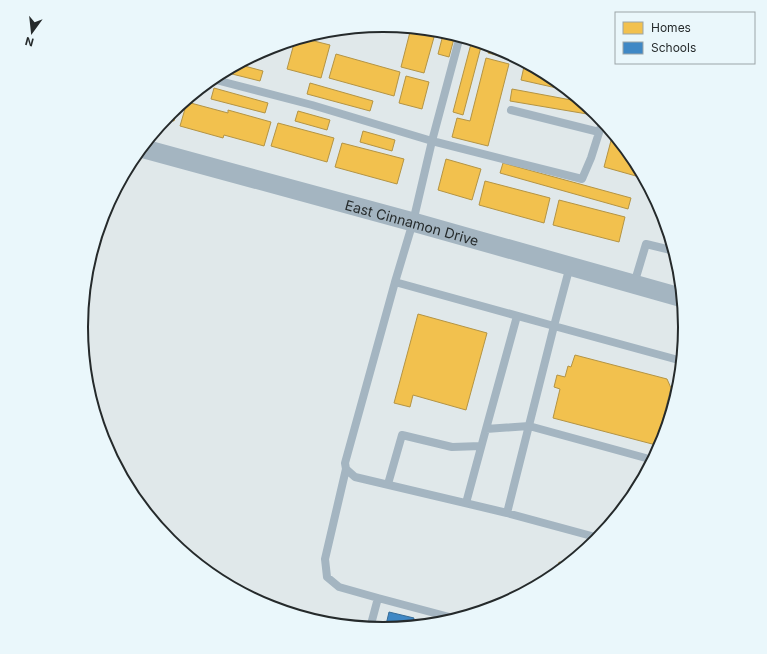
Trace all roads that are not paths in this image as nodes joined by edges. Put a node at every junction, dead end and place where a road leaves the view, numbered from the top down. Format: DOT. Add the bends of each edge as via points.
graph roads {
  1 [pos="458,42"];
  2 [pos="221,81"];
  3 [pos="511,110"];
  4 [pos="601,127"];
  5 [pos="599,132"];
  6 [pos="432,141"];
  7 [pos="147,150"];
  8 [pos="413,222"];
  9 [pos="668,249"];
  10 [pos="570,266"];
  11 [pos="395,282"];
  12 [pos="634,284"];
  13 [pos="677,296"];
  14 [pos="517,316"];
  15 [pos="554,326"];
  16 [pos="677,360"];
  17 [pos="529,426"];
  18 [pos="486,429"];
  19 [pos="481,446"];
  20 [pos="647,458"];
  21 [pos="346,469"];
  22 [pos="388,484"];
  23 [pos="466,503"];
  24 [pos="507,513"];
  25 [pos="592,536"];
  26 [pos="378,598"];
  27 [pos="444,615"];
  28 [pos="372,621"];
  1 -- 6 [label="lane"];
  2 -- 6 [label="lane"];
  3 -- 5 [label="lane"];
  4 -- 5 [label="lane"];
  5 -- 6 [label="lane" via="582,179"];
  6 -- 8 [label="lane"];
  7 -- 8 [label="street, East Cinnamon Drive"];
  8 -- 10 [label="street, East Cinnamon Drive"];
  8 -- 11 [label="lane"];
  9 -- 12 [label="lane" via="646,244"];
  10 -- 12 [label="street, East Cinnamon Drive"];
  10 -- 15 [label="lane"];
  11 -- 14 [label="lane"];
  11 -- 21 [label="lane" via="345,462"];
  12 -- 13 [label="street, East Cinnamon Drive"];
  14 -- 15 [label="lane"];
  14 -- 18 [label="lane"];
  15 -- 16 [label="lane"];
  15 -- 17 [label="lane"];
  17 -- 18 [label="lane"];
  17 -- 20 [label="lane"];
  17 -- 24 [label="lane"];
  18 -- 19 [label="lane"];
  19 -- 22 [label="lane" via="452,447 402,434"];
  19 -- 23 [label="lane"];
  21 -- 22 [label="lane" via="355,477"];
  21 -- 26 [label="lane" via="325,559 327,577 339,587"];
  22 -- 23 [label="lane"];
  23 -- 24 [label="lane"];
  24 -- 25 [label="lane"];
  26 -- 27 [label="lane"];
  26 -- 28 [label="lane"];
}
